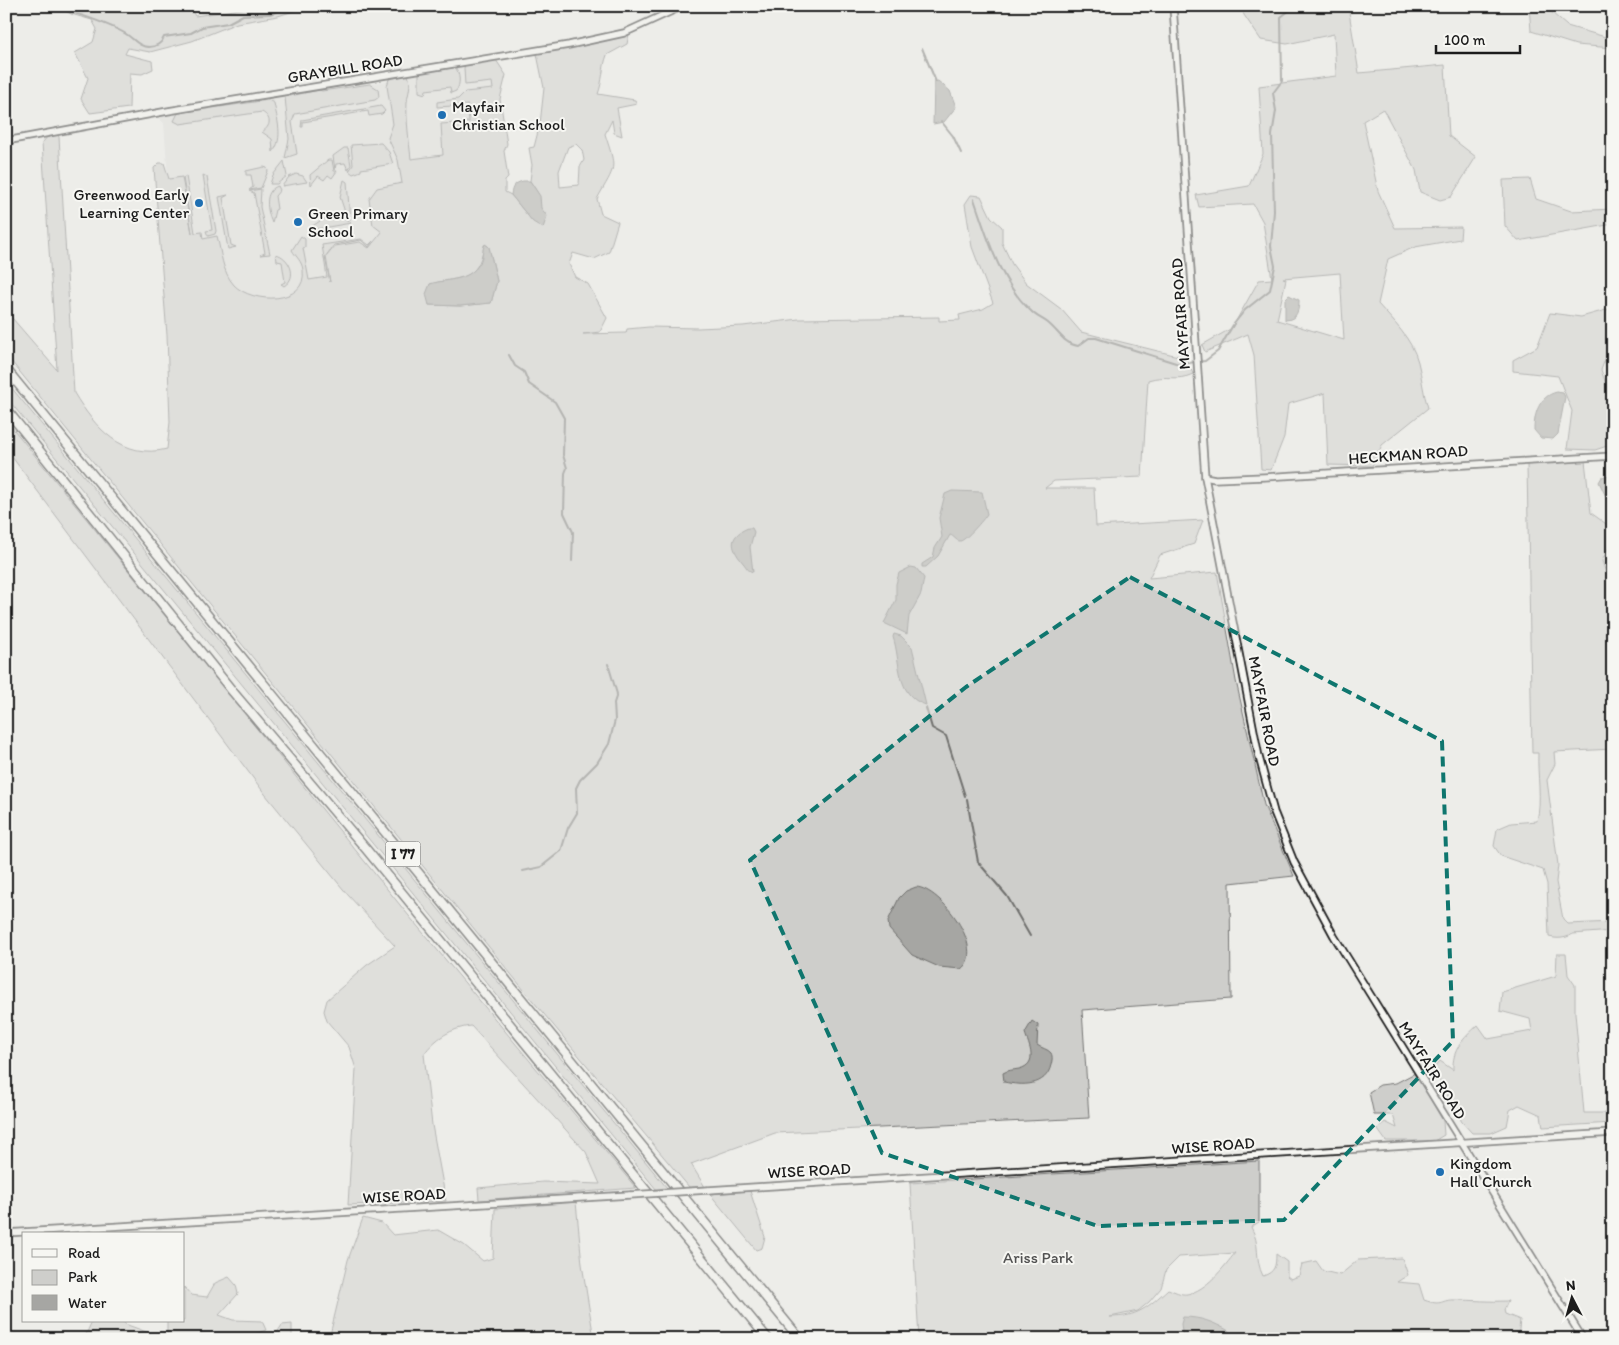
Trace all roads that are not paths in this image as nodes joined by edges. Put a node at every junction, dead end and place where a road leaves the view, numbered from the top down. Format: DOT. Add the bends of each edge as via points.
graph roads {
  1 [pos="683,6"];
  2 [pos="1172,6"];
  3 [pos="6,141"];
  4 [pos="6,369"];
  5 [pos="6,410"];
  6 [pos="1613,456"];
  7 [pos="1205,477"];
  8 [pos="1613,1133"];
  9 [pos="1464,1144"];
  10 [pos="22,1232"];
  11 [pos="22,1232"];
  12 [pos="6,1233"];
  13 [pos="768,1339"];
  14 [pos="800,1339"];
  15 [pos="1583,1339"];
  1 -- 3 [label="street, GRAYBILL ROAD" via="624,32 576,44"];
  2 -- 7 [label="street, MAYFAIR ROAD"];
  4 -- 14 [label="highway, I 77"];
  5 -- 13 [label="highway, I 77" via="233,692 378,863"];
  6 -- 7 [label="street, HECKMAN ROAD" via="1264,477"];
  7 -- 9 [label="street, MAYFAIR ROAD" via="1260,757 1284,837 1334,936"];
  8 -- 9 [label="street, WISE ROAD"];
  9 -- 10 [label="street, WISE ROAD, bridge"];
  9 -- 15 [label="street, MAYFAIR ROAD"];
  11 -- 12 [label="street, WISE ROAD, bridge"];
}
